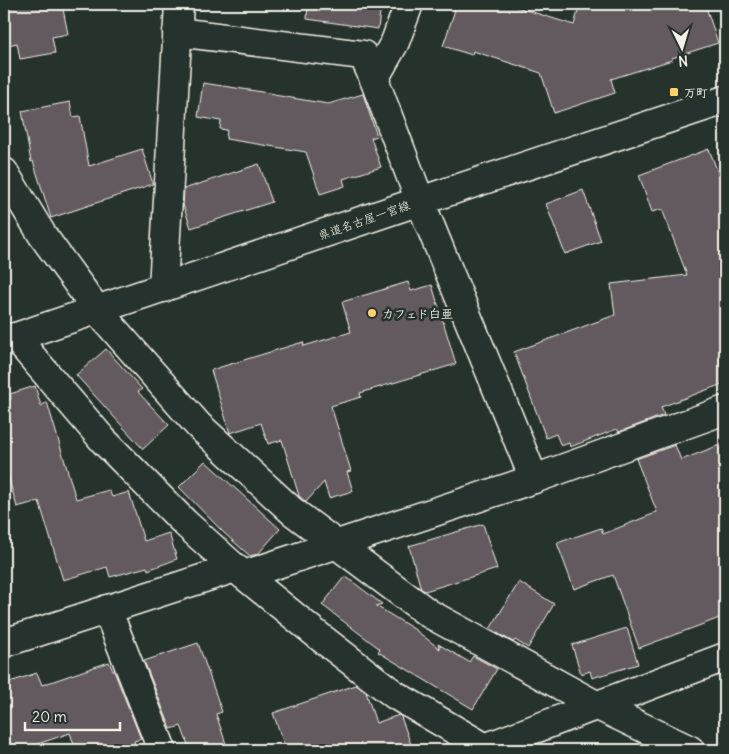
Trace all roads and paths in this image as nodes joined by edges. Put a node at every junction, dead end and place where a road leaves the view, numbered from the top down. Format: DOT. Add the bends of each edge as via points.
graph roads {
  1 [pos="178,4"];
  2 [pos="409,4"];
  3 [pos="177,32"];
  4 [pos="374,79"];
  5 [pos="725,100"];
  6 [pos="4,172"];
  7 [pos="420,201"];
  8 [pos="163,288"];
  9 [pos="96,310"];
  10 [pos="10,339"];
  11 [pos="725,410"];
  12 [pos="534,479"];
  13 [pos="338,545"];
  14 [pos="239,572"];
  15 [pos="108,609"];
  16 [pos="4,643"];
  17 [pos="725,657"];
  18 [pos="596,705"];
  19 [pos="162,750"];
  20 [pos="484,750"];
  21 [pos="690,750"];
  1 -- 3 [label="street"];
  2 -- 4 [label="street" via="395,42"];
  3 -- 4 [label="street" via="363,55"];
  3 -- 8 [label="street"];
  4 -- 7 [label="street"];
  5 -- 7 [label="street, 県道名古屋一宮線"];
  6 -- 9 [label="street" via="43,236"];
  7 -- 8 [label="street, 県道名古屋一宮線"];
  7 -- 12 [label="street"];
  8 -- 9 [label="street, 県道名古屋一宮線"];
  9 -- 10 [label="street, 県道名古屋一宮線"];
  9 -- 13 [label="street" via="198,425 292,511"];
  10 -- 14 [label="street" via="103,440"];
  11 -- 12 [label="street"];
  12 -- 13 [label="street"];
  13 -- 14 [label="street"];
  13 -- 18 [label="street" via="428,613"];
  14 -- 15 [label="street"];
  14 -- 20 [label="street" via="395,695"];
  15 -- 16 [label="street"];
  15 -- 19 [label="street"];
  17 -- 18 [label="street"];
  18 -- 20 [label="street"];
  18 -- 21 [label="street"];
}
